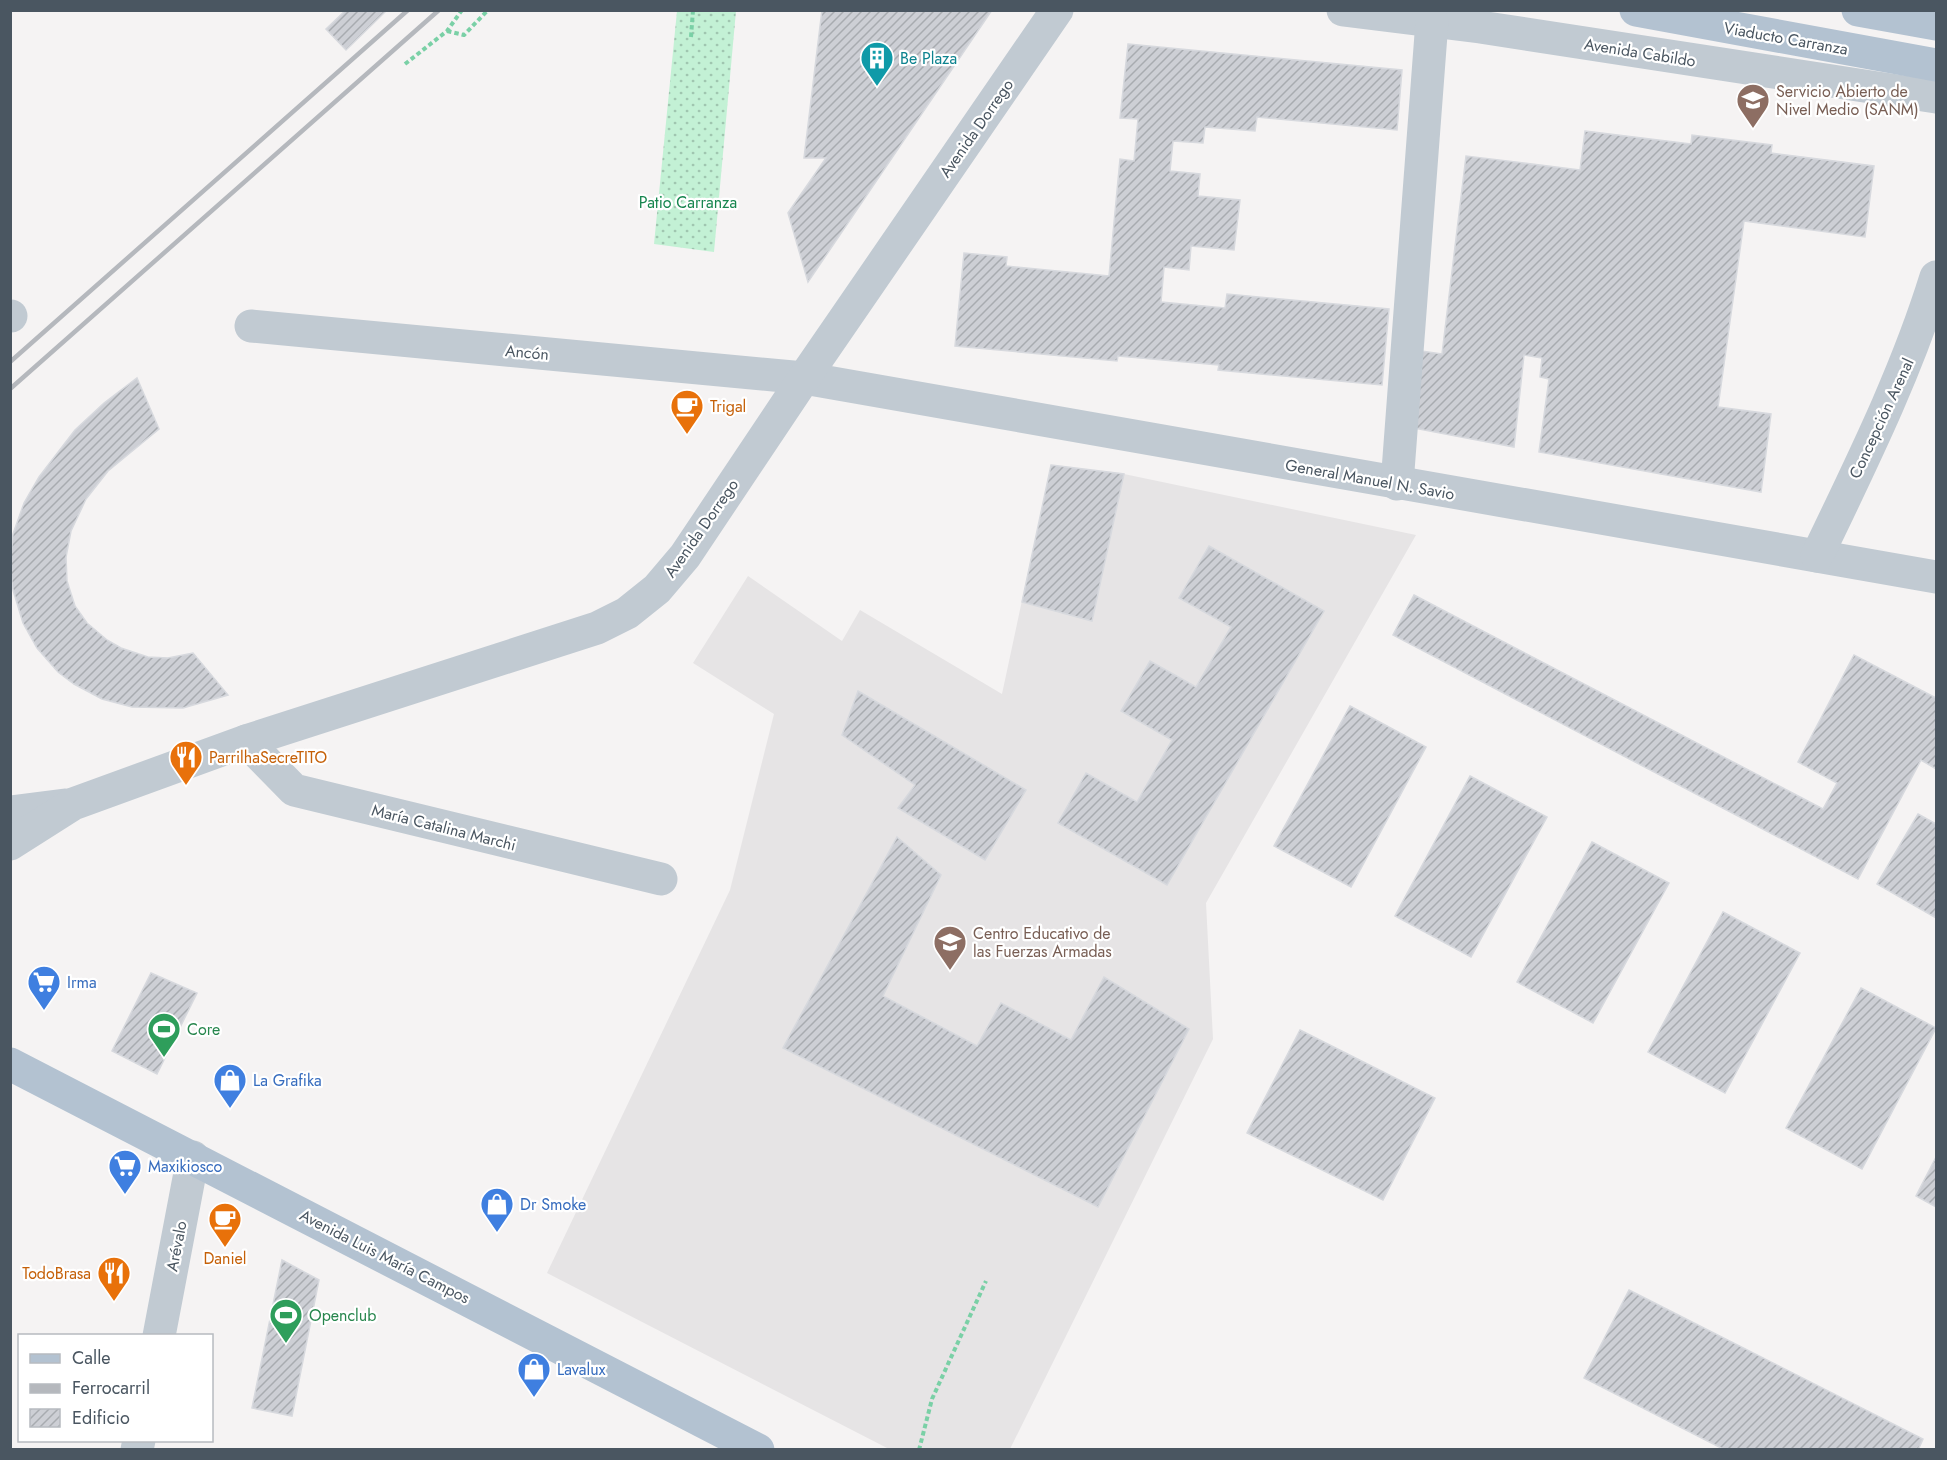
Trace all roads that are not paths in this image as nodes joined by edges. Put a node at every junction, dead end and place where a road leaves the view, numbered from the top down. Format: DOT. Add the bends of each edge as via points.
graph roads {
  1 [pos="1057,10"];
  2 [pos="1343,10"];
  3 [pos="1636,10"];
  4 [pos="1858,10"];
  5 [pos="1432,21"];
  6 [pos="1936,24"];
  7 [pos="1936,65"];
  8 [pos="1936,97"];
  9 [pos="1936,277"];
  10 [pos="250,326"];
  11 [pos="804,378"];
  12 [pos="1397,484"];
  13 [pos="1817,556"];
  14 [pos="1936,577"];
  15 [pos="246,741"];
  16 [pos="73,804"];
  17 [pos="10,812"];
  18 [pos="10,844"];
  19 [pos="661,879"];
  20 [pos="10,1064"];
  21 [pos="193,1157"];
  22 [pos="159,1334"];
  23 [pos="726,1441"];
  24 [pos="758,1449"];
  1 -- 11 [label="street, Avenida Dorrego"];
  2 -- 5 [label="street, Avenida Cabildo"];
  3 -- 7 [label="main road, Viaducto Carranza"];
  4 -- 6 [label="main road"];
  5 -- 8 [label="street, Avenida Cabildo"];
  5 -- 12 [label="street"];
  9 -- 13 [label="street, Concepción Arenal" via="1899,383"];
  10 -- 11 [label="street, Ancón"];
  11 -- 12 [label="street, General Manuel N. Savio"];
  11 -- 15 [label="street, Avenida Dorrego" via="685,556 657,589 627,613 587,631"];
  12 -- 13 [label="street, General Manuel N. Savio"];
  13 -- 14 [label="street, General Manuel N. Savio"];
  15 -- 16 [label="street, Avenida Dorrego"];
  15 -- 19 [label="street, María Catalina Marchi" via="294,790"];
  16 -- 17 [label="street, Avenida Dorrego"];
  16 -- 18 [label="street, Avenida Dorrego"];
  20 -- 21 [label="main road, Avenida Luis María Campos"];
  21 -- 22 [label="street, Arévalo"];
  21 -- 23 [label="main road, Avenida Luis María Campos"];
  23 -- 24 [label="main road, Avenida Luis María Campos"];
}
